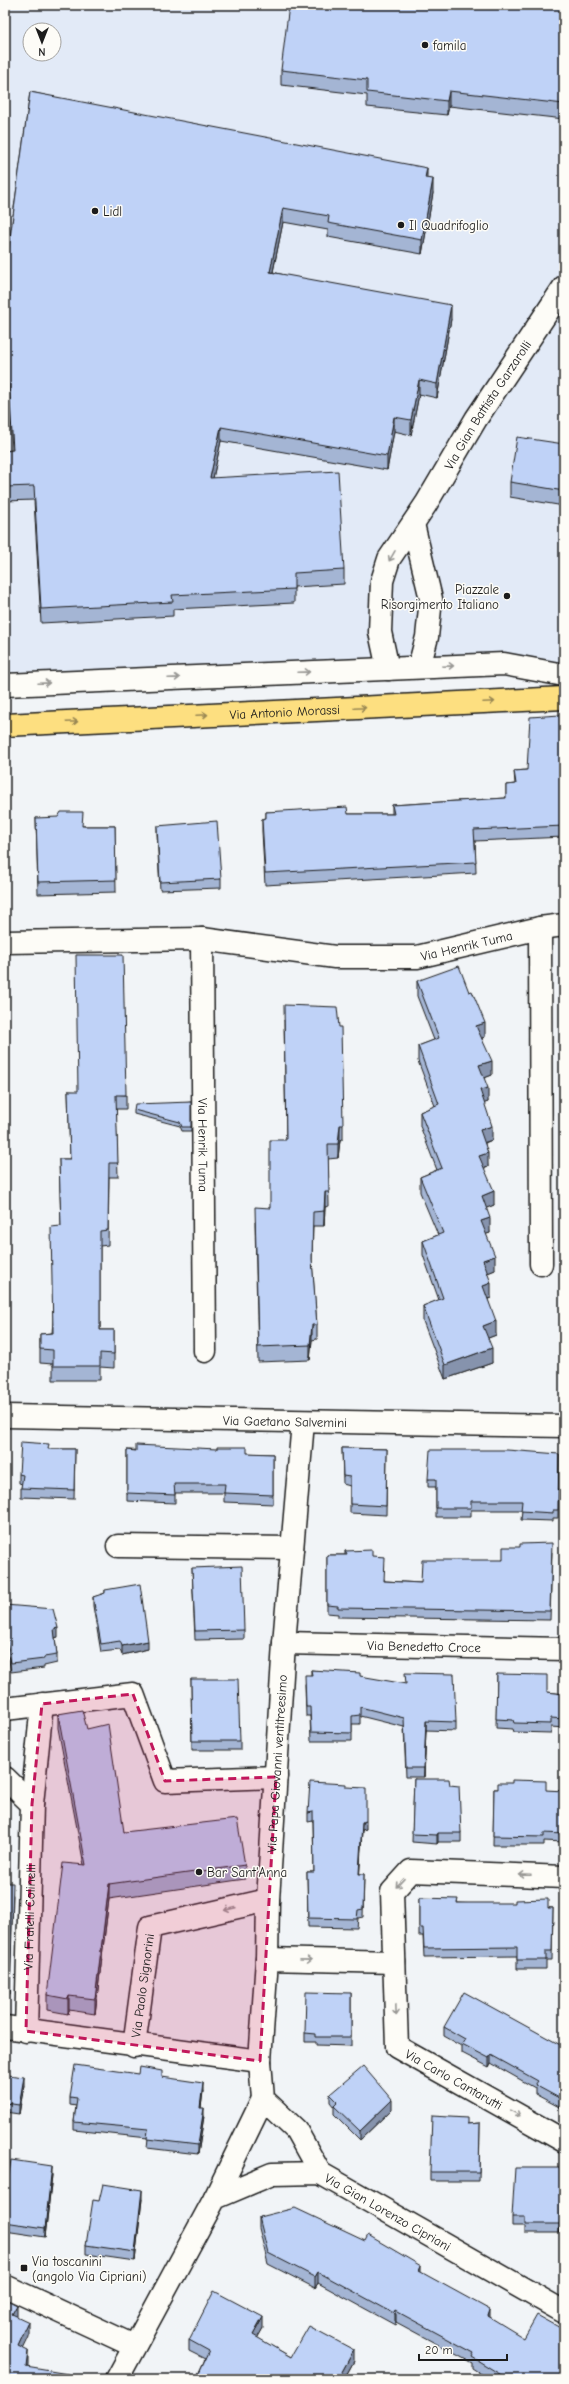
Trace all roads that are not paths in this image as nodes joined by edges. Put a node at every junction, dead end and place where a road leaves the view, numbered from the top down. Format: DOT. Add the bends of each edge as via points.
graph roads {
  1 [pos="564,287"];
  2 [pos="413,524"];
  3 [pos="419,667"];
  4 [pos="388,669"];
  5 [pos="564,675"];
  6 [pos="5,684"];
  7 [pos="564,698"];
  8 [pos="5,725"];
  9 [pos="564,925"];
  10 [pos="540,928"];
  11 [pos="202,939"];
  12 [pos="5,942"];
  13 [pos="541,1264"];
  14 [pos="205,1351"];
  15 [pos="5,1416"];
  16 [pos="303,1422"];
  17 [pos="564,1426"];
  18 [pos="118,1546"];
  19 [pos="292,1548"];
  20 [pos="284,1643"];
  21 [pos="564,1650"];
  22 [pos="42,1704"];
  23 [pos="5,1709"];
  24 [pos="276,1777"];
  25 [pos="5,1778"];
  26 [pos="32,1804"];
  27 [pos="564,1877"];
  28 [pos="268,1900"];
  29 [pos="267,1959"];
  30 [pos="394,1962"];
  31 [pos="15,2029"];
  32 [pos="134,2046"];
  33 [pos="260,2061"];
  34 [pos="263,2099"];
  35 [pos="564,2140"];
  36 [pos="320,2173"];
  37 [pos="215,2198"];
  38 [pos="5,2286"];
  39 [pos="564,2312"];
  40 [pos="134,2346"];
  41 [pos="117,2379"];
  1 -- 2 [label="street, Via Gian Battista Garzarolli" via="476,420"];
  2 -- 3 [label="street" via="431,599 427,637"];
  2 -- 4 [label="street, Via Gian Battista Garzarolli, one-way" via="389,559 382,582 380,632"];
  3 -- 4 [label="street"];
  3 -- 5 [label="street, one-way" via="504,664"];
  6 -- 4 [label="street, one-way"];
  8 -- 7 [label="main road, Via Antonio Morassi, one-way"];
  9 -- 10 [label="street, Via Henrik Tuma"];
  10 -- 11 [label="street, Via Henrik Tuma" via="417,957 335,957"];
  10 -- 13 [label="street"];
  11 -- 12 [label="street, Via Henrik Tuma"];
  11 -- 14 [label="street, Via Henrik Tuma"];
  15 -- 16 [label="street, Via Gaetano Salvemini"];
  16 -- 17 [label="street, Via Gaetano Salvemini"];
  16 -- 19 [label="street, Via Papa Giovanni ventitreesimo"];
  18 -- 19 [label="street"];
  19 -- 20 [label="street, Via Papa Giovanni ventitreesimo"];
  20 -- 21 [label="street, Via Benedetto Croce"];
  20 -- 24 [label="street, Via Papa Giovanni ventitreesimo"];
  22 -- 23 [label="street"];
  22 -- 24 [label="street" via="132,1694 165,1781"];
  22 -- 26 [label="street, Via Fratelli Colinelli"];
  24 -- 28 [label="street, Via Papa Giovanni ventitreesimo"];
  25 -- 26 [label="street"];
  26 -- 31 [label="street, Via Fratelli Colinelli"];
  27 -- 30 [label="street, Via Carlo Cantarutti, one-way" via="411,1871 392,1892"];
  28 -- 29 [label="street, Via Papa Giovanni ventitreesimo"];
  28 -- 32 [label="street, Via Paolo Signorini, one-way" via="150,1927"];
  29 -- 30 [label="street, one-way"];
  29 -- 33 [label="street, Via Papa Giovanni ventitreesimo"];
  30 -- 35 [label="street, Via Carlo Cantarutti, one-way" via="397,2047"];
  31 -- 32 [label="street, Via Paolo Signorini"];
  32 -- 33 [label="street, Via Paolo Signorini"];
  33 -- 34 [label="street, Via Papa Giovanni ventitreesimo"];
  34 -- 36 [label="street" via="296,2130"];
  34 -- 37 [label="street"];
  36 -- 37 [label="street, Via Gian Lorenzo Cipriani" via="272,2174"];
  36 -- 39 [label="street, Via Gian Lorenzo Cipriani"];
  37 -- 40 [label="street"];
  38 -- 40 [label="street"];
  40 -- 41 [label="street"];
}
